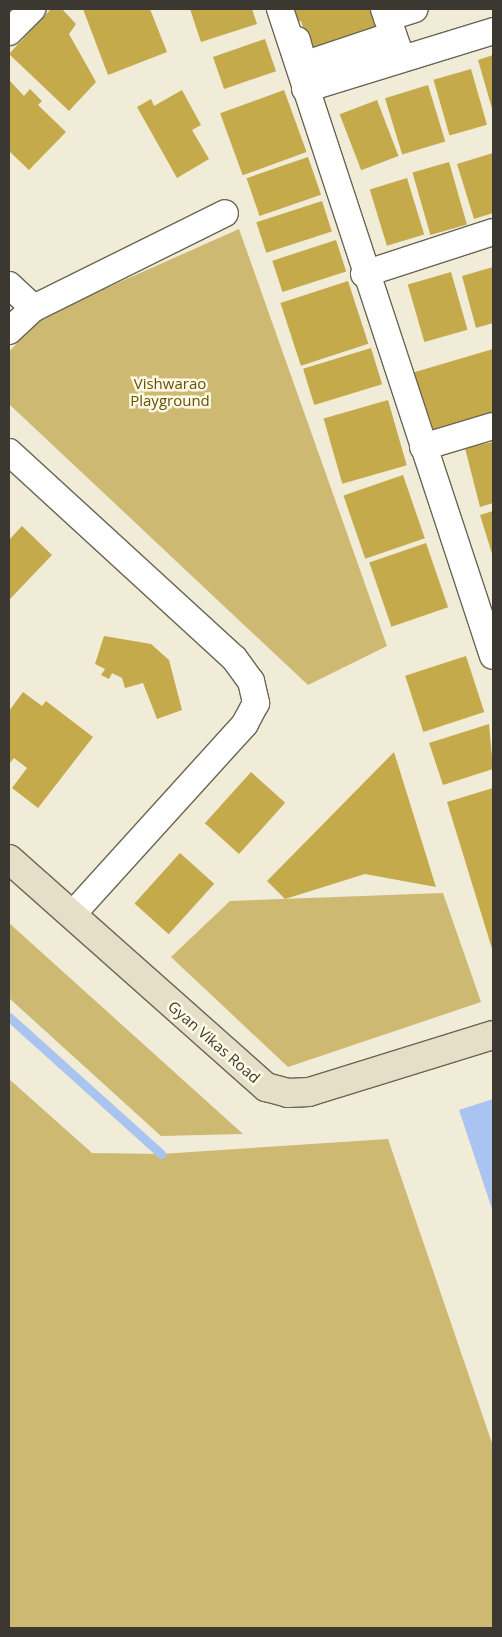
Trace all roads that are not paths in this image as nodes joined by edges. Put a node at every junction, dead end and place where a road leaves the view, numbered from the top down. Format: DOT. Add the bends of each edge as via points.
graph roads {
  1 [pos="32,9"];
  2 [pos="280,9"];
  3 [pos="287,9"];
  4 [pos="416,9"];
  5 [pos="388,21"];
  6 [pos="493,31"];
  7 [pos="9,32"];
  8 [pos="402,59"];
  9 [pos="305,89"];
  10 [pos="225,213"];
  11 [pos="493,232"];
  12 [pos="364,274"];
  13 [pos="9,285"];
  14 [pos="34,308"];
  15 [pos="9,331"];
  16 [pos="493,426"];
  17 [pos="423,447"];
  18 [pos="9,452"];
  19 [pos="486,610"];
  20 [pos="493,656"];
  21 [pos="9,858"];
  22 [pos="72,915"];
  23 [pos="493,1035"];
  1 -- 7 [label="street"];
  2 -- 9 [label="street"];
  3 -- 5 [label="street" via="305,62"];
  4 -- 5 [label="street"];
  5 -- 8 [label="street"];
  6 -- 8 [label="street"];
  8 -- 9 [label="street"];
  9 -- 12 [label="street"];
  10 -- 14 [label="street"];
  11 -- 12 [label="street"];
  12 -- 17 [label="street"];
  13 -- 14 [label="street"];
  14 -- 15 [label="street"];
  16 -- 17 [label="street"];
  17 -- 19 [label="street"];
  18 -- 22 [label="street" via="234,658 251,681 256,703 245,724"];
  19 -- 20 [label="street"];
  21 -- 22 [label="street, Gyan Vikas Road"];
  22 -- 23 [label="street, Gyan Vikas Road" via="244,1070 274,1089 309,1092"];
}
